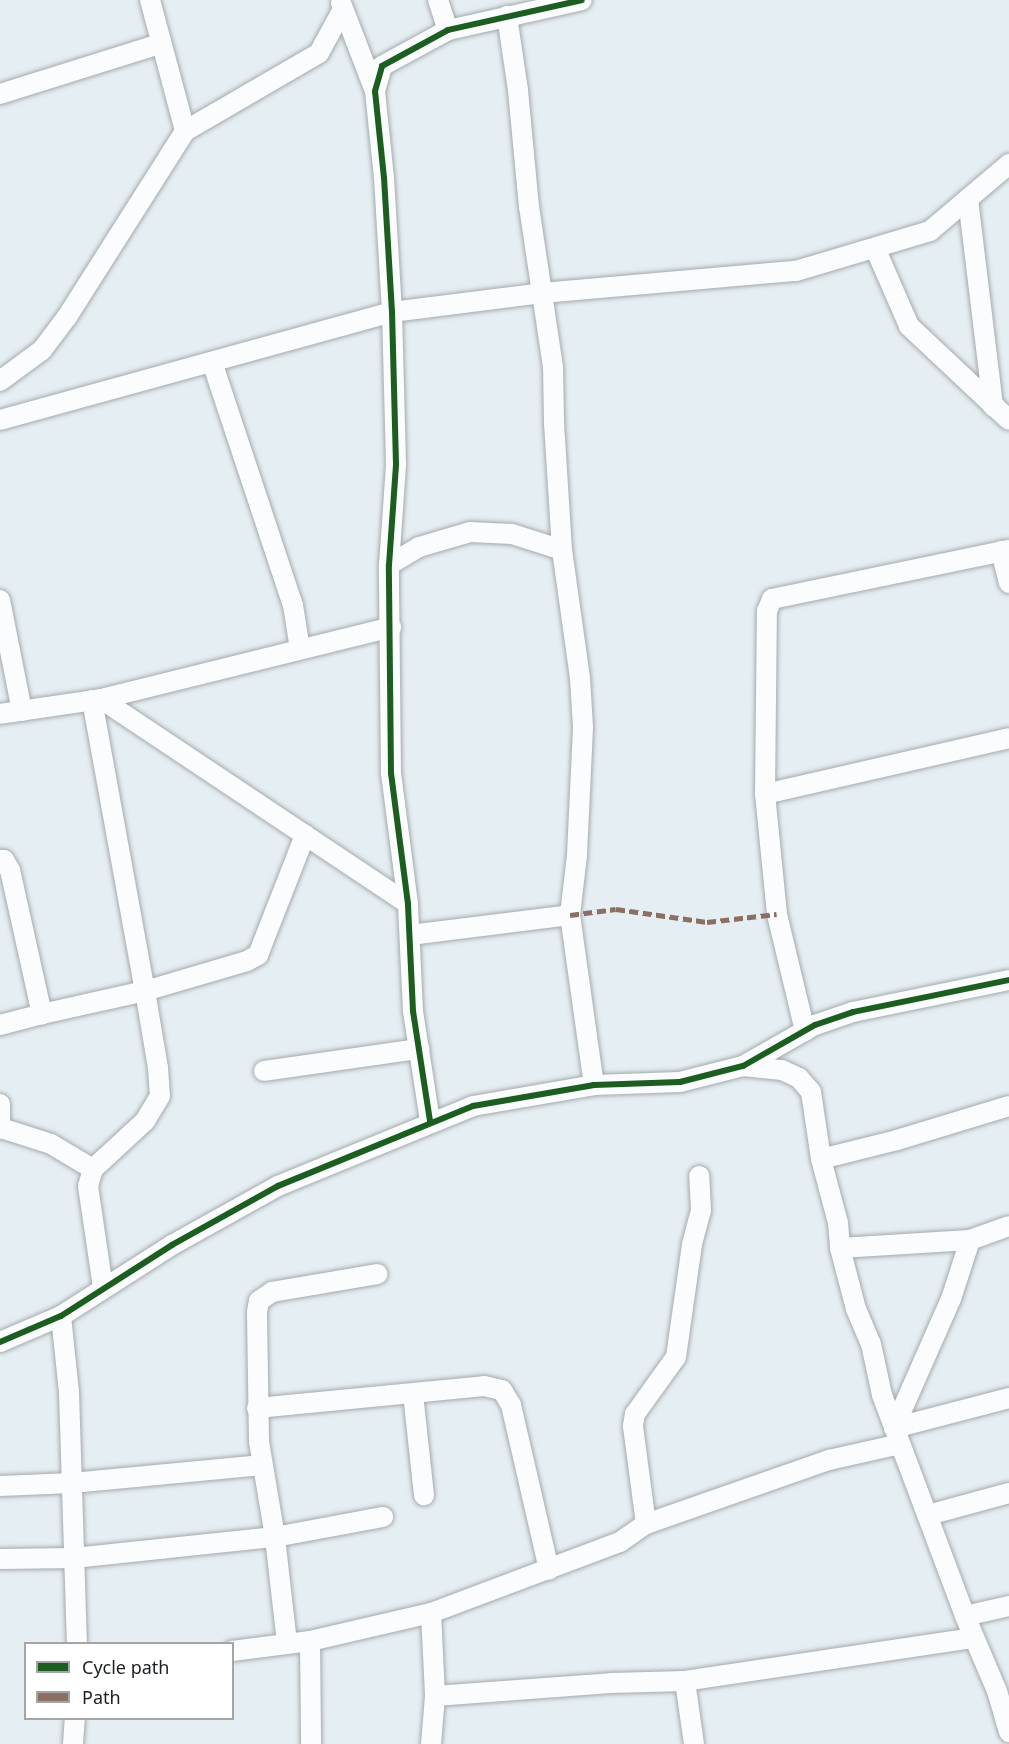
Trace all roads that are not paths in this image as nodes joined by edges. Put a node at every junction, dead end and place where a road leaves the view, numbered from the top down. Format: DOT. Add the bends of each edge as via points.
graph roads {
  1 [pos="150,0"];
  2 [pos="438,0"];
  3 [pos="582,0"];
  4 [pos="341,5"];
  5 [pos="507,16"];
  6 [pos="448,30"];
  7 [pos="160,44"];
  8 [pos="375,91"];
  9 [pos="0,94"];
  10 [pos="185,131"];
  11 [pos="1009,164"];
  12 [pos="968,199"];
  13 [pos="874,248"];
  14 [pos="542,293"];
  15 [pos="392,312"];
  16 [pos="212,362"];
  17 [pos="0,381"];
  18 [pos="993,406"];
  19 [pos="0,420"];
  20 [pos="1009,420"];
  21 [pos="562,550"];
  22 [pos="1005,551"];
  23 [pos="389,565"];
  24 [pos="1009,583"];
  25 [pos="0,600"];
  26 [pos="391,627"];
  27 [pos="300,649"];
  28 [pos="96,700"];
  29 [pos="22,711"];
  30 [pos="0,714"];
  31 [pos="1009,738"];
  32 [pos="765,794"];
  33 [pos="305,835"];
  34 [pos="0,860"];
  35 [pos="408,904"];
  36 [pos="570,915"];
  37 [pos="410,935"];
  38 [pos="1009,980"];
  39 [pos="145,991"];
  40 [pos="42,1014"];
  41 [pos="0,1025"];
  42 [pos="805,1031"];
  43 [pos="418,1049"];
  44 [pos="743,1066"];
  45 [pos="264,1071"];
  46 [pos="594,1086"];
  47 [pos="0,1104"];
  48 [pos="1009,1106"];
  49 [pos="430,1121"];
  50 [pos="0,1128"];
  51 [pos="821,1159"];
  52 [pos="93,1169"];
  53 [pos="699,1176"];
  54 [pos="1009,1226"];
  55 [pos="970,1240"];
  56 [pos="840,1248"];
  57 [pos="377,1274"];
  58 [pos="103,1287"];
  59 [pos="61,1316"];
  60 [pos="0,1342"];
  61 [pos="413,1394"];
  62 [pos="1009,1398"];
  63 [pos="257,1408"];
  64 [pos="897,1436"];
  65 [pos="262,1465"];
  66 [pos="72,1483"];
  67 [pos="0,1486"];
  68 [pos="1009,1493"];
  69 [pos="424,1495"];
  70 [pos="928,1515"];
  71 [pos="383,1517"];
  72 [pos="646,1524"];
  73 [pos="275,1537"];
  74 [pos="0,1558"];
  75 [pos="74,1558"];
  76 [pos="549,1570"];
  77 [pos="1009,1606"];
  78 [pos="431,1613"];
  79 [pos="965,1616"];
  80 [pos="974,1638"];
  81 [pos="310,1641"];
  82 [pos="77,1642"];
  83 [pos="287,1643"];
  84 [pos="234,1651"];
  85 [pos="685,1681"];
  86 [pos="1003,1691"];
  87 [pos="435,1696"];
  88 [pos="75,1720"];
  89 [pos="1009,1732"];
  90 [pos="73,1744"];
  91 [pos="311,1744"];
  92 [pos="431,1744"];
  93 [pos="694,1744"];
  1 -- 7 [label="street"];
  2 -- 6 [label="street"];
  3 -- 5 [label="street"];
  4 -- 8 [label="street"];
  4 -- 10 [label="street" via="320,53"];
  5 -- 6 [label="street"];
  5 -- 14 [label="street"];
  6 -- 8 [label="street" via="382,66"];
  7 -- 9 [label="street"];
  7 -- 10 [label="street"];
  8 -- 15 [label="street"];
  10 -- 17 [label="street" via="67,317 42,350"];
  11 -- 12 [label="street"];
  12 -- 13 [label="street" via="930,231"];
  12 -- 18 [label="street"];
  13 -- 14 [label="street" via="796,271"];
  13 -- 18 [label="street" via="909,326"];
  14 -- 15 [label="street"];
  14 -- 21 [label="street" via="553,367"];
  15 -- 16 [label="street"];
  15 -- 23 [label="street" via="396,465"];
  16 -- 19 [label="street"];
  16 -- 27 [label="street" via="293,605"];
  18 -- 20 [label="street"];
  21 -- 23 [label="street" via="512,534 470,532 419,547"];
  21 -- 36 [label="street" via="583,727"];
  22 -- 24 [label="street"];
  22 -- 32 [label="street" via="772,598 767,611"];
  23 -- 26 [label="street"];
  25 -- 29 [label="street"];
  26 -- 27 [label="street"];
  26 -- 35 [label="street" via="391,773"];
  27 -- 28 [label="street"];
  28 -- 29 [label="street"];
  28 -- 33 [label="street"];
  28 -- 39 [label="street"];
  29 -- 30 [label="street"];
  31 -- 32 [label="street"];
  32 -- 42 [label="street" via="777,914"];
  33 -- 35 [label="street"];
  33 -- 39 [label="street" via="258,955 247,962"];
  34 -- 40 [label="street" via="10,870"];
  35 -- 37 [label="street"];
  36 -- 37 [label="street"];
  36 -- 46 [label="street"];
  37 -- 43 [label="street"];
  38 -- 42 [label="street" via="853,1012"];
  39 -- 40 [label="street"];
  39 -- 52 [label="street" via="159,1096 145,1121"];
  40 -- 41 [label="street"];
  42 -- 44 [label="street"];
  43 -- 45 [label="street"];
  43 -- 49 [label="street"];
  44 -- 46 [label="street" via="680,1082"];
  44 -- 51 [label="street" via="782,1070 799,1078 811,1092"];
  46 -- 49 [label="street" via="473,1106"];
  47 -- 50 [label="street"];
  48 -- 51 [label="street"];
  49 -- 58 [label="street" via="278,1186"];
  50 -- 52 [label="street" via="51,1144"];
  51 -- 56 [label="street" via="838,1223"];
  52 -- 58 [label="street" via="88,1186"];
  53 -- 72 [label="street" via="701,1210 692,1244 676,1357 635,1414 633,1426"];
  54 -- 55 [label="street"];
  55 -- 56 [label="street"];
  55 -- 64 [label="street"];
  56 -- 64 [label="street"];
  57 -- 63 [label="street" via="272,1292 260,1300"];
  58 -- 59 [label="street"];
  59 -- 60 [label="street"];
  59 -- 66 [label="street"];
  61 -- 63 [label="street"];
  61 -- 69 [label="street"];
  61 -- 76 [label="street" via="484,1386 502,1389 511,1405"];
  62 -- 64 [label="street"];
  63 -- 65 [label="street"];
  64 -- 70 [label="street"];
  64 -- 72 [label="street"];
  65 -- 66 [label="street"];
  65 -- 73 [label="street"];
  66 -- 67 [label="street"];
  66 -- 75 [label="street"];
  68 -- 70 [label="street"];
  70 -- 79 [label="street"];
  71 -- 73 [label="street"];
  72 -- 76 [label="street" via="620,1542"];
  73 -- 75 [label="street"];
  73 -- 83 [label="street"];
  74 -- 75 [label="street"];
  75 -- 82 [label="street"];
  76 -- 78 [label="street"];
  77 -- 79 [label="street"];
  78 -- 81 [label="street"];
  78 -- 87 [label="street"];
  79 -- 80 [label="street"];
  80 -- 85 [label="street"];
  80 -- 86 [label="street"];
  81 -- 83 [label="street"];
  81 -- 91 [label="street"];
  83 -- 84 [label="street"];
  85 -- 87 [label="street"];
  85 -- 93 [label="street"];
  86 -- 89 [label="street"];
  87 -- 92 [label="street"];
  88 -- 90 [label="street"];
}
